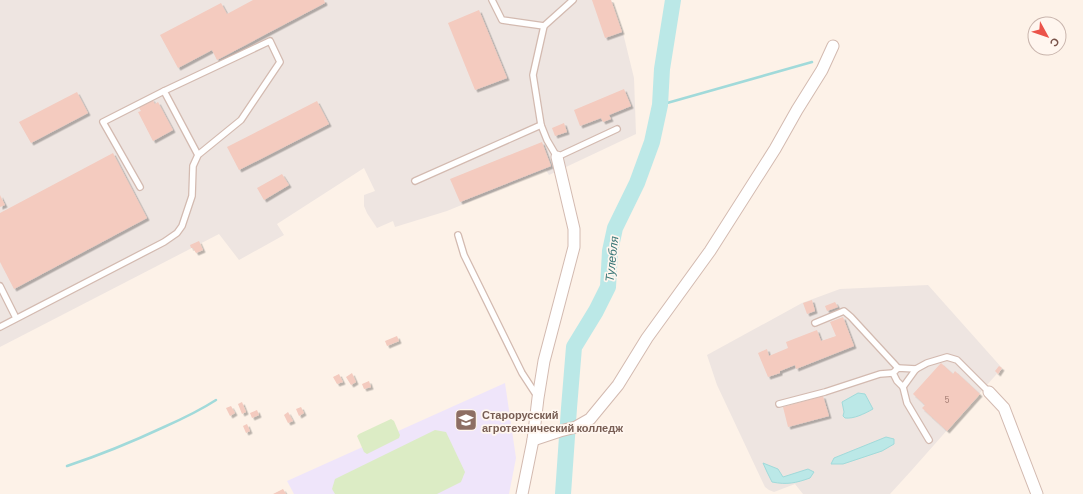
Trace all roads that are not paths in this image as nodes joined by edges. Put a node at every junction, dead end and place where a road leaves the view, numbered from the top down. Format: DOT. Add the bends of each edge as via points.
graph roads {
  1 [pos="492,0"];
  2 [pos="573,0"];
  3 [pos="544,26"];
  4 [pos="833,46"];
  5 [pos="164,91"];
  6 [pos="541,124"];
  7 [pos="617,129"];
  8 [pos="198,155"];
  9 [pos="557,157"];
  10 [pos="415,181"];
  11 [pos="140,187"];
  12 [pos="458,235"];
  13 [pos="0,286"];
  14 [pos="16,318"];
  15 [pos="815,323"];
  16 [pos="0,327"];
  17 [pos="898,368"];
  18 [pos="916,369"];
  19 [pos="893,373"];
  20 [pos="903,387"];
  21 [pos="989,392"];
  22 [pos="538,398"];
  23 [pos="779,404"];
  24 [pos="533,440"];
  25 [pos="929,440"];
  26 [pos="522,494"];
  27 [pos="1037,494"];
  1 -- 3 [label="lane" via="502,20"];
  2 -- 3 [label="lane"];
  3 -- 6 [label="lane" via="533,75"];
  4 -- 24 [label="street" via="822,70 775,149 710,251 647,338 618,385 590,419 576,427"];
  5 -- 8 [label="lane"];
  5 -- 8 [label="lane" via="270,40 280,62 241,120"];
  5 -- 11 [label="lane" via="103,122"];
  6 -- 9 [label="lane"];
  6 -- 10 [label="lane"];
  7 -- 9 [label="lane"];
  8 -- 14 [label="lane" via="193,166 192,196 182,226 177,233"];
  9 -- 22 [label="street" via="574,229 574,247 544,361"];
  12 -- 22 [label="lane" via="464,256 522,373"];
  13 -- 14 [label="lane"];
  14 -- 16 [label="lane"];
  15 -- 17 [label="lane" via="844,311"];
  17 -- 18 [label="lane"];
  17 -- 19 [label="lane"];
  18 -- 20 [label="lane"];
  18 -- 21 [label="lane" via="947,357 957,360"];
  19 -- 20 [label="lane"];
  19 -- 23 [label="lane" via="880,374"];
  20 -- 25 [label="lane" via="907,403"];
  21 -- 27 [label="street" via="1004,408"];
  22 -- 24 [label="street"];
  24 -- 26 [label="street"];
}
